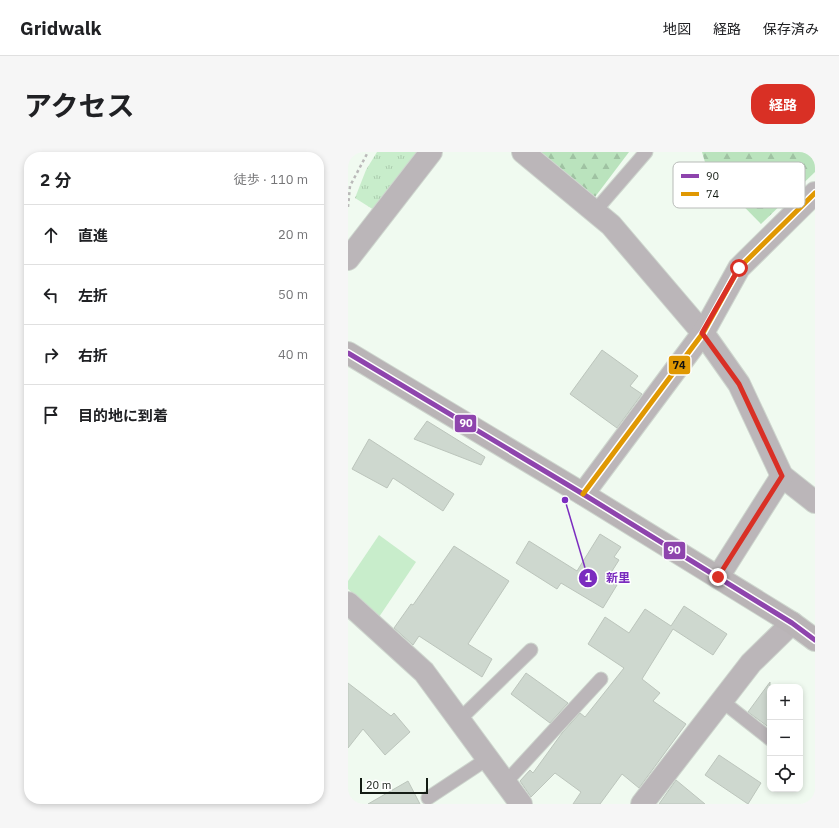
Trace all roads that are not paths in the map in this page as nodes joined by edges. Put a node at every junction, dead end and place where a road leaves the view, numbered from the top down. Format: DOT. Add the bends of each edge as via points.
graph roads {
  1 [pos="431,152"];
  2 [pos="523,152"];
  3 [pos="646,152"];
  4 [pos="815,193"];
  5 [pos="805,203"];
  6 [pos="800,208"];
  7 [pos="595,211"];
  8 [pos="348,259"];
  9 [pos="702,333"];
  10 [pos="348,353"];
  11 [pos="782,476"];
  12 [pos="583,494"];
  13 [pos="815,502"];
  14 [pos="718,577"];
  15 [pos="350,610"];
  16 [pos="792,623"];
  17 [pos="815,640"];
  18 [pos="531,650"];
  19 [pos="600,679"];
  20 [pos="722,701"];
  21 [pos="459,720"];
  22 [pos="767,737"];
  23 [pos="487,759"];
  24 [pos="505,783"];
  25 [pos="428,798"];
  26 [pos="521,804"];
  27 [pos="642,804"];
  1 -- 8 [label="street"];
  2 -- 7 [label="street"];
  3 -- 7 [label="lane"];
  4 -- 5 [label="street"];
  6 -- 9 [label="street" via="739,268"];
  7 -- 9 [label="street" via="611,225"];
  9 -- 11 [label="street" via="739,384"];
  9 -- 12 [label="street"];
  10 -- 12 [label="main road"];
  11 -- 13 [label="street"];
  11 -- 14 [label="street"];
  12 -- 14 [label="main road"];
  14 -- 16 [label="main road"];
  15 -- 21 [label="street" via="424,672"];
  16 -- 17 [label="main road"];
  16 -- 20 [label="street" via="751,663"];
  18 -- 21 [label="lane"];
  19 -- 24 [label="lane"];
  20 -- 22 [label="lane"];
  20 -- 27 [label="street"];
  21 -- 23 [label="street"];
  23 -- 24 [label="street"];
  23 -- 25 [label="lane"];
  24 -- 26 [label="street"];
}
